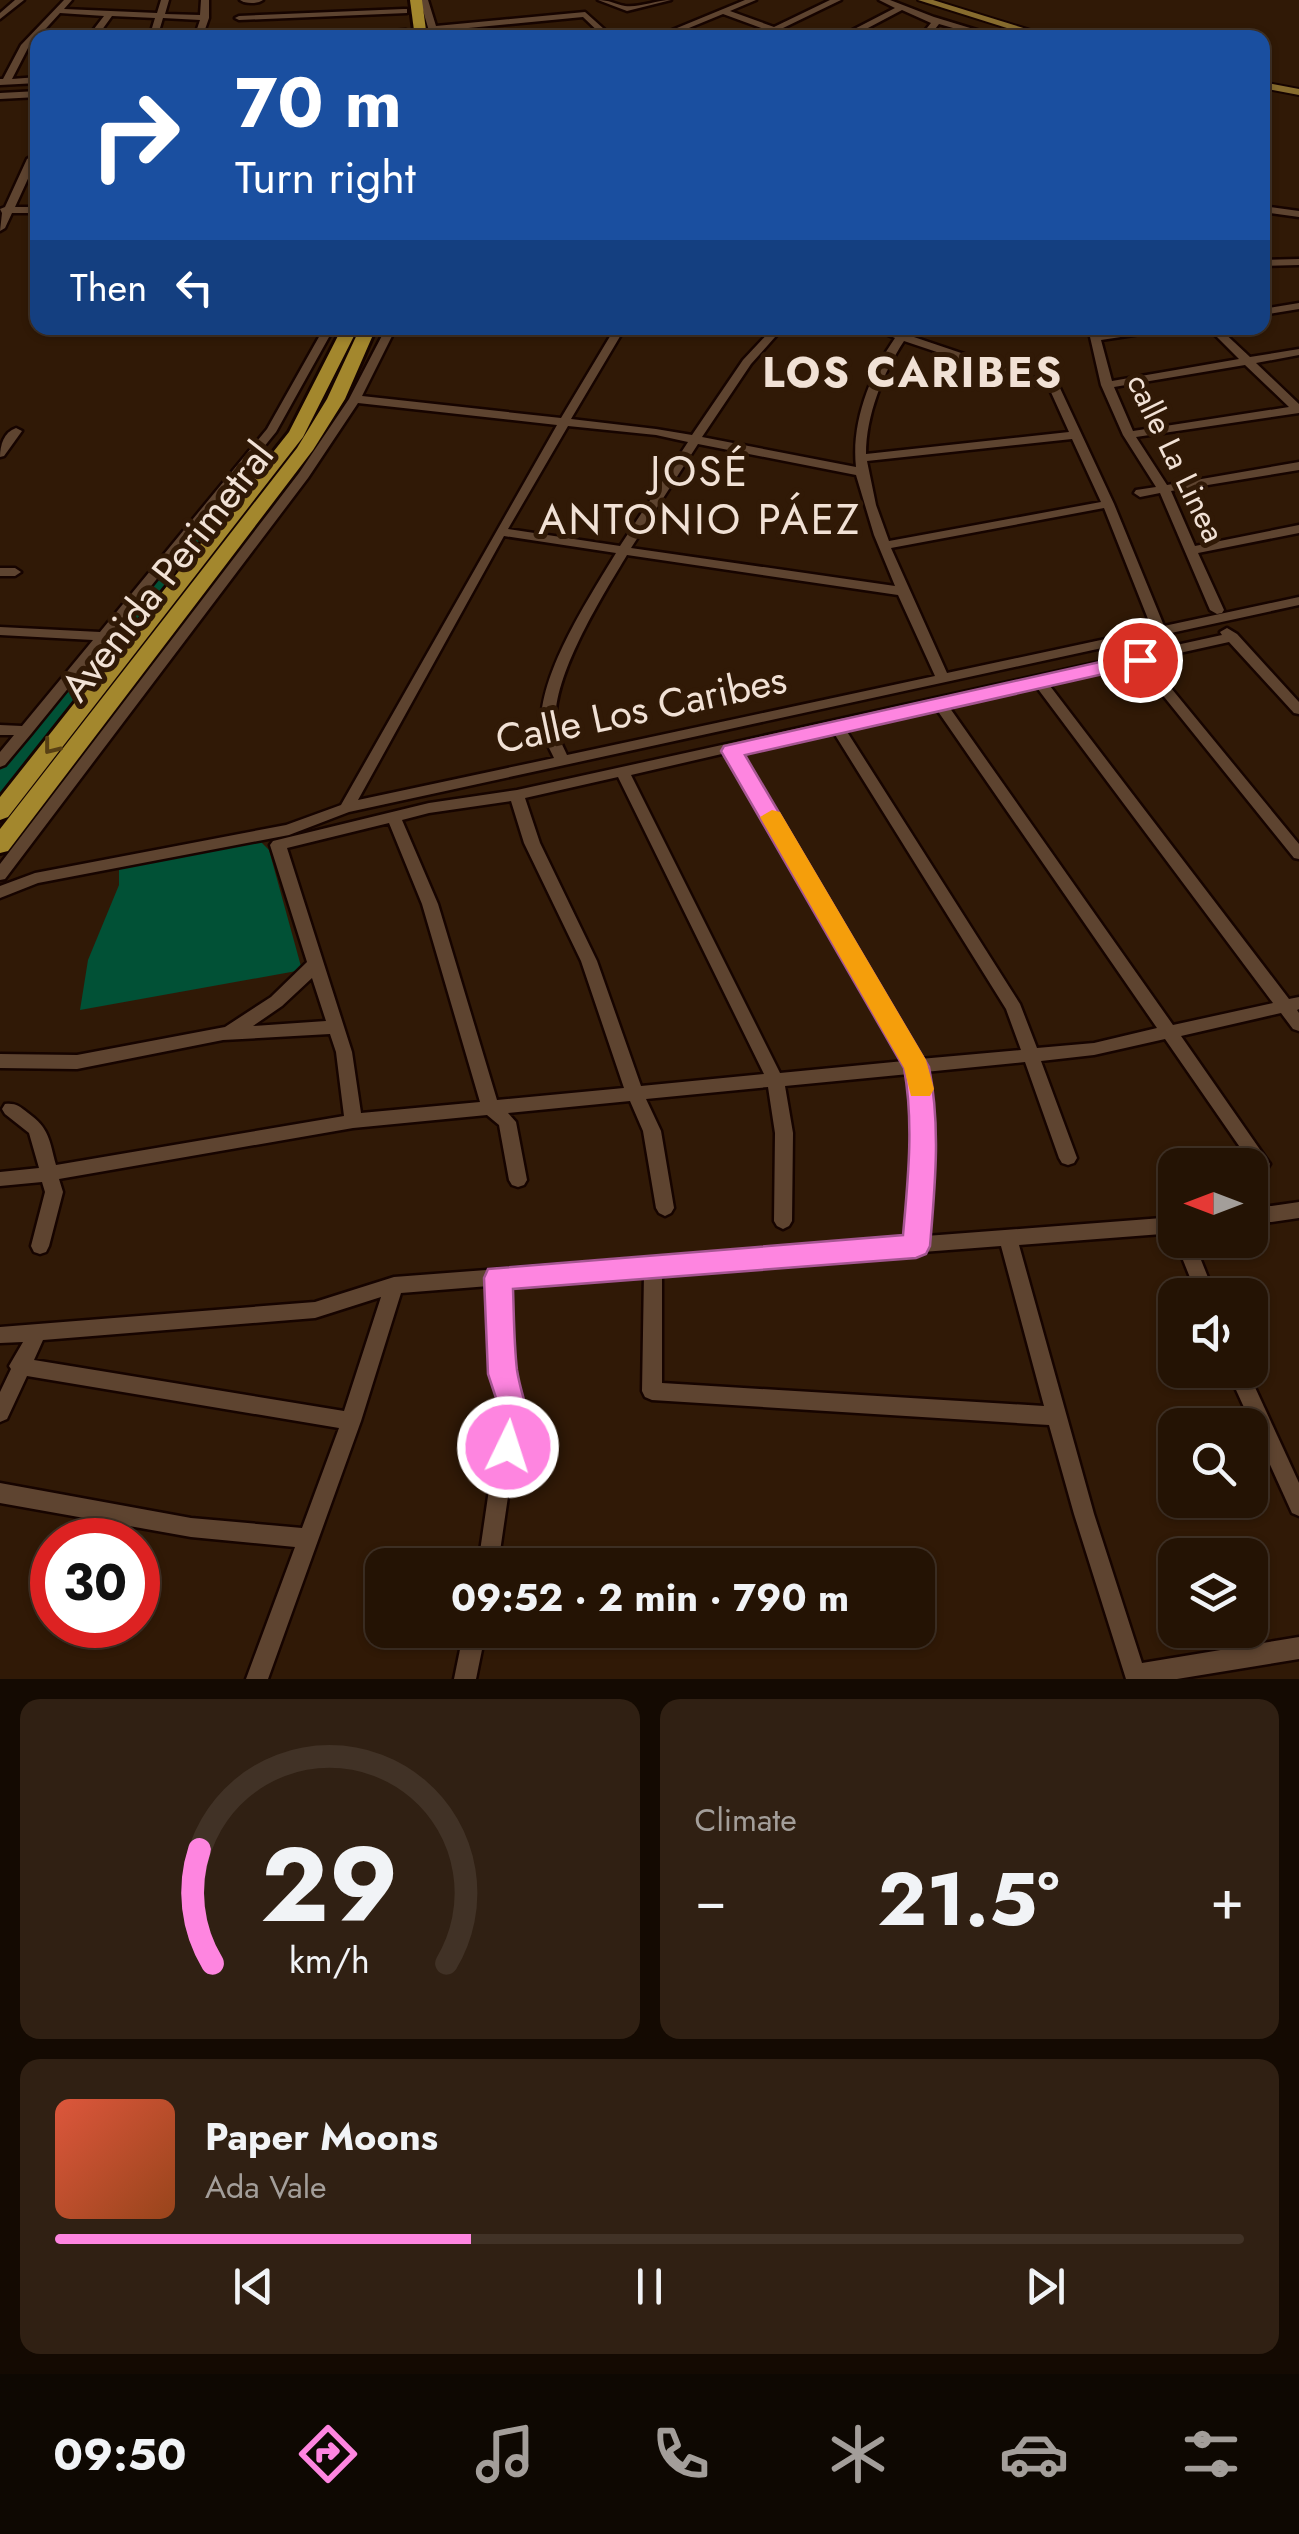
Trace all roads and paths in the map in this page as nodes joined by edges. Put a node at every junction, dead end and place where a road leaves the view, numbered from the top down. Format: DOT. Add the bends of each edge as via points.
graph roads {
  1 [pos="20,0"];
  2 [pos="68,0"];
  3 [pos="165,0"];
  4 [pos="205,0"];
  5 [pos="244,0"];
  6 [pos="260,0"];
  7 [pos="416,0"];
  8 [pos="424,0"];
  9 [pos="602,0"];
  10 [pos="667,0"];
  11 [pos="752,0"];
  12 [pos="836,0"];
  13 [pos="883,0"];
  14 [pos="923,0"];
  15 [pos="403,5"];
  16 [pos="899,9"];
  17 [pos="60,12"];
  18 [pos="724,12"];
  19 [pos="108,15"];
  20 [pos="0,17"];
  21 [pos="161,18"];
  22 [pos="204,18"];
  23 [pos="239,18"];
  24 [pos="931,20"];
  25 [pos="774,28"];
  26 [pos="41,30"];
  27 [pos="97,30"];
  28 [pos="156,30"];
  29 [pos="200,30"];
  30 [pos="405,30"];
  31 [pos="420,30"];
  32 [pos="434,30"];
  33 [pos="471,30"];
  34 [pos="602,30"];
  35 [pos="677,30"];
  36 [pos="770,30"];
  37 [pos="779,30"];
  38 [pos="857,30"];
  39 [pos="931,30"];
  40 [pos="969,30"];
  41 [pos="1024,30"];
  42 [pos="30,41"];
  43 [pos="30,80"];
  44 [pos="3,82"];
  45 [pos="1270,87"];
  46 [pos="1299,92"];
  47 [pos="30,95"];
  48 [pos="2,99"];
  49 [pos="30,161"];
  50 [pos="4,210"];
  51 [pos="30,210"];
  52 [pos="1270,210"];
  53 [pos="1299,214"];
  54 [pos="0,228"];
  55 [pos="1270,262"];
  56 [pos="1299,262"];
  57 [pos="1299,306"];
  58 [pos="1270,311"];
  59 [pos="325,335"];
  60 [pos="330,335"];
  61 [pos="347,335"];
  62 [pos="365,335"];
  63 [pos="388,335"];
  64 [pos="616,335"];
  65 [pos="772,335"];
  66 [pos="903,335"];
  67 [pos="913,335"];
  68 [pos="1097,335"];
  69 [pos="1220,335"];
  70 [pos="320,344"];
  71 [pos="1299,352"];
  72 [pos="1247,361"];
  73 [pos="1107,385"];
  74 [pos="356,399"];
  75 [pos="1299,409"];
  76 [pos="278,421"];
  77 [pos="564,422"];
  78 [pos="0,432"];
  79 [pos="1078,435"];
  80 [pos="1129,435"];
  81 [pos="697,439"];
  82 [pos="0,453"];
  83 [pos="278,457"];
  84 [pos="861,465"];
  85 [pos="1299,466"];
  86 [pos="1165,491"];
  87 [pos="1140,494"];
  88 [pos="1108,504"];
  89 [pos="1299,529"];
  90 [pos="500,532"];
  91 [pos="886,545"];
  92 [pos="1190,551"];
  93 [pos="624,552"];
  94 [pos="906,592"];
  95 [pos="1299,601"];
  96 [pos="1217,614"];
  97 [pos="0,632"];
  98 [pos="1159,632"];
  99 [pos="104,636"];
  100 [pos="1232,637"];
  101 [pos="1140,660"];
  102 [pos="942,677"];
  103 [pos="1040,682"];
  104 [pos="939,703"];
  105 [pos="1299,710"];
  106 [pos="837,726"];
  107 [pos="0,730"];
  108 [pos="26,731"];
  109 [pos="732,751"];
  110 [pos="562,759"];
  111 [pos="0,762"];
  112 [pos="623,772"];
  113 [pos="516,796"];
  114 [pos="346,808"];
  115 [pos="0,812"];
  116 [pos="394,817"];
  117 [pos="0,845"];
  118 [pos="1299,854"];
  119 [pos="4,871"];
  120 [pos="36,878"];
  121 [pos="0,892"];
  122 [pos="314,965"];
  123 [pos="1292,1005"];
  124 [pos="1299,1024"];
  125 [pos="335,1026"];
  126 [pos="223,1034"];
  127 [pos="1170,1034"];
  128 [pos="1030,1055"];
  129 [pos="0,1062"];
  130 [pos="916,1067"];
  131 [pos="776,1078"];
  132 [pos="634,1092"];
  133 [pos="490,1107"];
  134 [pos="12,1109"];
  135 [pos="354,1122"];
  136 [pos="1249,1148"];
  137 [pos="1068,1158"];
  138 [pos="48,1174"];
  139 [pos="0,1179"];
  140 [pos="518,1180"];
  141 [pos="665,1208"];
  142 [pos="1299,1210"];
  143 [pos="1268,1215"];
  144 [pos="783,1221"];
  145 [pos="1158,1226"];
  146 [pos="1008,1238"];
  147 [pos="40,1246"];
  148 [pos="916,1246"];
  149 [pos="653,1266"];
  150 [pos="498,1278"];
  151 [pos="394,1285"];
  152 [pos="37,1332"];
  153 [pos="0,1335"];
  154 [pos="19,1366"];
  155 [pos="1245,1388"];
  156 [pos="0,1413"];
  157 [pos="1055,1416"];
  158 [pos="350,1421"];
  159 [pos="0,1493"];
  160 [pos="1299,1506"];
  161 [pos="306,1538"];
  162 [pos="490,1548"];
  163 [pos="471,1648"];
  164 [pos="1299,1648"];
  165 [pos="257,1679"];
  166 [pos="465,1679"];
  1 -- 20 [label="street"];
  2 -- 17 [label="street"];
  3 -- 21 [label="street"];
  4 -- 22 [label="street"];
  5 -- 6 [label="street"];
  7 -- 31 [label="highway"];
  8 -- 32 [label="street"];
  9 -- 10 [label="street" via="627,9"];
  11 -- 18 [label="street"];
  12 -- 25 [label="street"];
  13 -- 16 [label="street"];
  14 -- 41 [label="main road"];
  15 -- 23 [label="street"];
  15 -- 30 [label="highway"];
  16 -- 24 [label="street"];
  16 -- 38 [label="street"];
  17 -- 19 [label="street"];
  17 -- 26 [label="street"];
  18 -- 25 [label="street"];
  18 -- 35 [label="street"];
  19 -- 21 [label="street"];
  19 -- 27 [label="street"];
  21 -- 22 [label="street"];
  21 -- 28 [label="street"];
  22 -- 29 [label="street"];
  24 -- 39 [label="street" via="936,24"];
  24 -- 40 [label="street"];
  25 -- 36 [label="street"];
  25 -- 37 [label="street"];
  33 -- 34 [label="street" via="585,14"];
  42 -- 44 [label="street"];
  43 -- 44 [label="street"];
  45 -- 46 [label="main road"];
  47 -- 48 [label="street"];
  49 -- 50 [label="street"];
  50 -- 51 [label="street"];
  50 -- 54 [label="street"];
  52 -- 53 [label="street"];
  55 -- 56 [label="street"];
  57 -- 58 [label="street"];
  59 -- 70 [label="street, Avenida Perimetral"];
  60 -- 70 [label="street"];
  61 -- 83 [label="highway, Avenida Perimetral" via="312,408"];
  62 -- 117 [label="highway, Avenida Perimetral" via="315,435"];
  63 -- 74 [label="street"];
  64 -- 77 [label="street"];
  65 -- 81 [label="street"];
  66 -- 84 [label="street" via="874,390 860,436"];
  67 -- 79 [label="street" via="1046,382"];
  68 -- 73 [label="street, calle La Linea"];
  69 -- 72 [label="street"];
  70 -- 76 [label="street, Avenida Perimetral"];
  71 -- 72 [label="street"];
  72 -- 73 [label="street"];
  72 -- 75 [label="street"];
  73 -- 80 [label="street, calle La Linea"];
  74 -- 77 [label="street"];
  74 -- 119 [label="street"];
  75 -- 80 [label="street"];
  76 -- 83 [label="street"];
  76 -- 99 [label="street, Avenida Perimetral"];
  77 -- 81 [label="street"];
  77 -- 90 [label="street"];
  78 -- 82 [label="street" via="16,431"];
  79 -- 84 [label="street"];
  79 -- 88 [label="street"];
  80 -- 86 [label="street, calle La Linea"];
  81 -- 84 [label="street"];
  81 -- 93 [label="street"];
  83 -- 115 [label="highway, Avenida Perimetral, one-way"];
  84 -- 91 [label="street"];
  85 -- 86 [label="street"];
  86 -- 87 [label="street"];
  86 -- 92 [label="street, calle La Linea"];
  88 -- 91 [label="street"];
  88 -- 98 [label="street"];
  89 -- 92 [label="street"];
  90 -- 93 [label="street"];
  90 -- 114 [label="street"];
  91 -- 94 [label="street"];
  92 -- 96 [label="street, calle La Linea"];
  93 -- 94 [label="street"];
  93 -- 110 [label="street" via="581,623 550,696 548,723"];
  94 -- 102 [label="street"];
  95 -- 96 [label="street, Calle Los Caribes"];
  96 -- 98 [label="street, Calle Los Caribes"];
  96 -- 100 [label="street, calle La Linea"];
  97 -- 99 [label="street"];
  98 -- 102 [label="street, Calle Los Caribes"];
  99 -- 108 [label="street, Avenida Perimetral"];
  100 -- 101 [label="street"];
  100 -- 105 [label="street, calle La Linea"];
  101 -- 103 [label="street"];
  101 -- 118 [label="street"];
  102 -- 110 [label="street, Calle Los Caribes"];
  103 -- 104 [label="street"];
  103 -- 123 [label="street"];
  104 -- 106 [label="street"];
  104 -- 127 [label="street"];
  106 -- 109 [label="street"];
  106 -- 128 [label="street" via="1014,1008"];
  107 -- 108 [label="street"];
  108 -- 111 [label="street, Avenida Perimetral"];
  109 -- 112 [label="street"];
  109 -- 130 [label="street"];
  110 -- 114 [label="street, Calle Los Caribes"];
  112 -- 113 [label="street"];
  112 -- 131 [label="street"];
  113 -- 116 [label="street"];
  113 -- 132 [label="street" via="589,961"];
  114 -- 120 [label="street, Calle Los Caribes" via="289,830"];
  116 -- 122 [label="street" via="278,845"];
  116 -- 133 [label="street" via="430,904"];
  119 -- 120 [label="street"];
  120 -- 121 [label="street, Calle Los Caribes"];
  122 -- 125 [label="street"];
  122 -- 126 [label="street" via="264,1013"];
  123 -- 124 [label="street"];
  123 -- 127 [label="street"];
  125 -- 126 [label="street"];
  125 -- 135 [label="street"];
  126 -- 129 [label="street" via="77,1062"];
  127 -- 128 [label="street"];
  127 -- 136 [label="street"];
  128 -- 130 [label="street"];
  128 -- 137 [label="street"];
  130 -- 131 [label="street"];
  130 -- 148 [label="street" via="923,1159"];
  131 -- 132 [label="street"];
  131 -- 144 [label="street" via="784,1132"];
  132 -- 133 [label="street"];
  132 -- 141 [label="street" via="652,1132"];
  133 -- 135 [label="street"];
  133 -- 140 [label="street" via="507,1122"];
  134 -- 138 [label="street" via="37,1129"];
  135 -- 138 [label="street"];
  138 -- 139 [label="street"];
  138 -- 147 [label="street" via="54,1192"];
  142 -- 143 [label="street"];
  145 -- 146 [label="street"];
  146 -- 148 [label="street"];
  146 -- 157 [label="street"];
  148 -- 149 [label="street"];
  149 -- 150 [label="street"];
  149 -- 157 [label="street" via="652,1391"];
  150 -- 151 [label="street"];
  150 -- 162 [label="street" via="503,1374 514,1426"];
  151 -- 152 [label="street" via="316,1310"];
  151 -- 158 [label="street"];
  152 -- 153 [label="street"];
  152 -- 154 [label="street"];
  154 -- 156 [label="street"];
  154 -- 158 [label="street"];
  155 -- 160 [label="street"];
  157 -- 164 [label="street" via="1135,1675"];
  158 -- 161 [label="street"];
  159 -- 161 [label="street" via="200,1529"];
  161 -- 165 [label="street"];
  163 -- 166 [label="street"];
}
